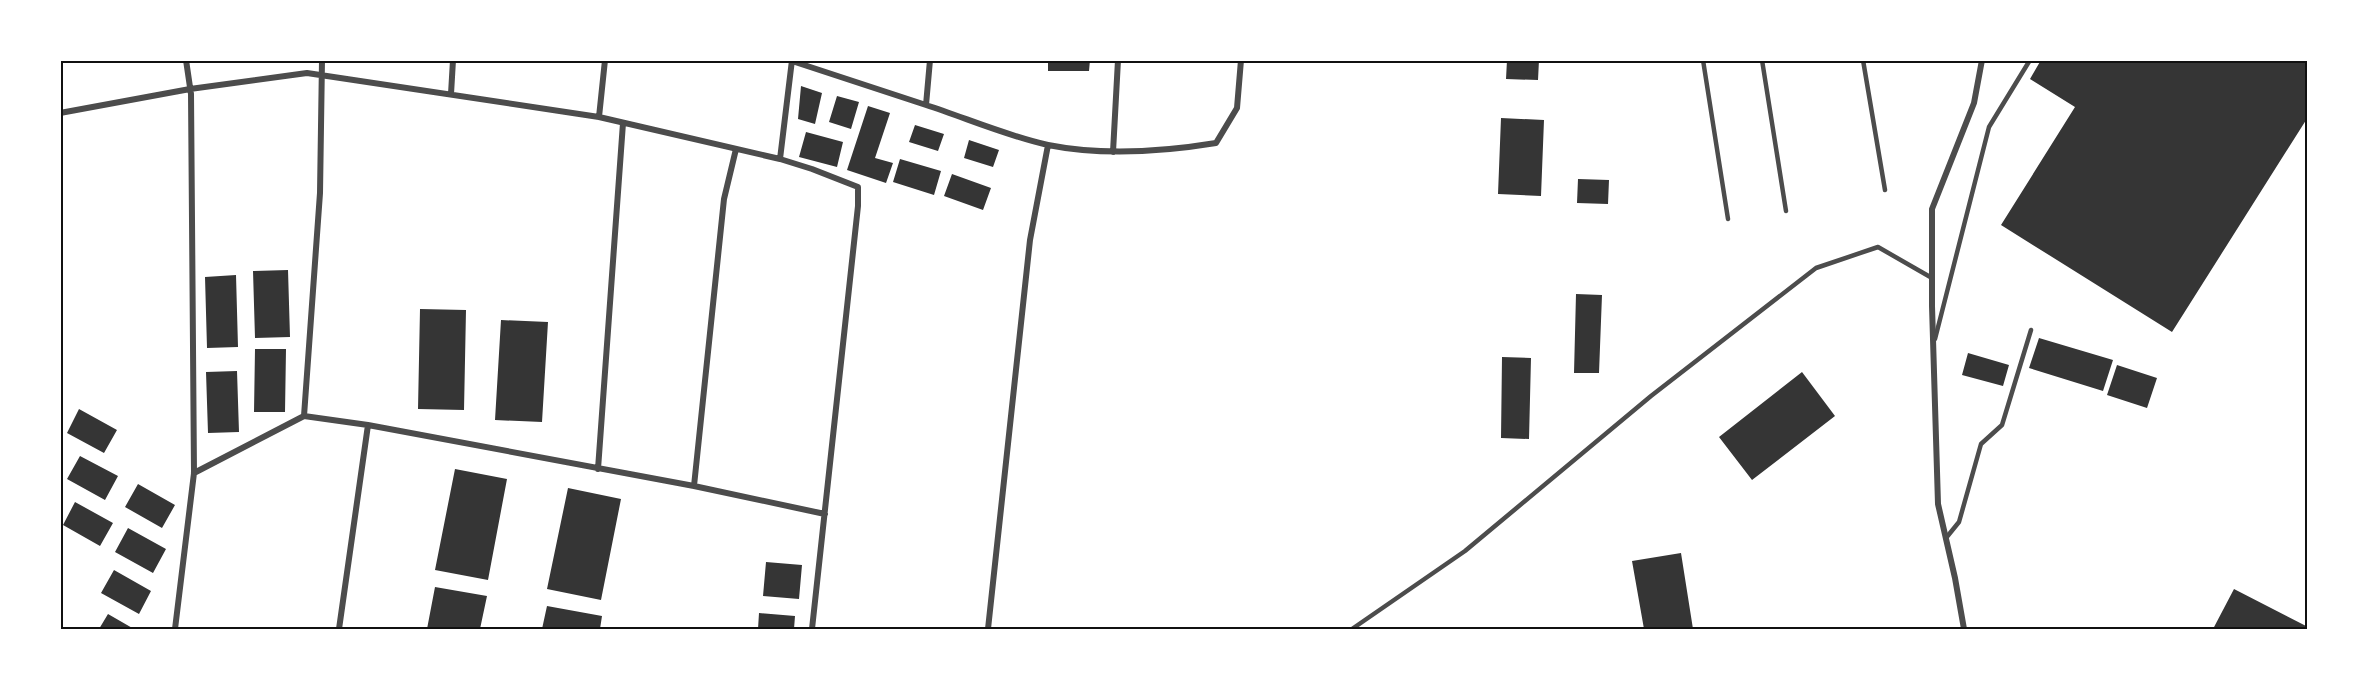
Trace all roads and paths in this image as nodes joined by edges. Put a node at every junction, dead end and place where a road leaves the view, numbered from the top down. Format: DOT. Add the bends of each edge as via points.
graph roads {
  1 [pos="186,60"];
  2 [pos="322,60"];
  3 [pos="453,60"];
  4 [pos="605,60"];
  5 [pos="930,60"];
  6 [pos="1118,60"];
  7 [pos="1241,60"];
  8 [pos="1703,60"];
  9 [pos="1762,60"];
  10 [pos="1863,60"];
  11 [pos="1982,60"];
  12 [pos="2030,60"];
  13 [pos="792,61"];
  14 [pos="323,74"];
  15 [pos="190,89"];
  16 [pos="451,94"];
  17 [pos="926,105"];
  18 [pos="60,113"];
  19 [pos="599,117"];
  20 [pos="623,123"];
  21 [pos="1048,145"];
  22 [pos="736,149"];
  23 [pos="1113,152"];
  24 [pos="780,159"];
  25 [pos="1885,190"];
  26 [pos="1786,211"];
  27 [pos="1728,219"];
  28 [pos="1932,278"];
  29 [pos="2031,330"];
  30 [pos="1933,345"];
  31 [pos="304,416"];
  32 [pos="368,425"];
  33 [pos="598,469"];
  34 [pos="194,473"];
  35 [pos="694,486"];
  36 [pos="825,514"];
  37 [pos="1946,538"];
  38 [pos="175,629"];
  39 [pos="339,629"];
  40 [pos="812,629"];
  41 [pos="988,629"];
  42 [pos="1352,629"];
  43 [pos="1964,629"];
  1 -- 15 [label="street"];
  2 -- 14 [label="street"];
  3 -- 16 [label="street"];
  4 -- 19 [label="street"];
  5 -- 17 [label="street"];
  6 -- 23 [label="street"];
  7 -- 23 [label="street" via="1237,108 1216,143 1177,150"];
  8 -- 27 [label="lane"];
  9 -- 26 [label="lane"];
  10 -- 25 [label="lane"];
  11 -- 28 [label="street" via="1974,103 1932,209"];
  12 -- 30 [label="lane" via="1989,128"];
  13 -- 17 [label="street"];
  13 -- 24 [label="street"];
  14 -- 15 [label="street"];
  14 -- 16 [label="street"];
  14 -- 31 [label="street" via="320,193"];
  15 -- 18 [label="street"];
  15 -- 34 [label="street"];
  16 -- 19 [label="street"];
  17 -- 21 [label="street"];
  19 -- 20 [label="street"];
  20 -- 22 [label="street"];
  20 -- 33 [label="street"];
  21 -- 23 [label="street"];
  21 -- 41 [label="street" via="1030,240"];
  22 -- 24 [label="street"];
  22 -- 35 [label="street" via="724,199"];
  24 -- 36 [label="street" via="858,187"];
  28 -- 30 [label="street"];
  28 -- 42 [label="lane" via="1878,247 1816,268 1651,396 1465,551"];
  29 -- 37 [label="lane" via="2001,425 1981,444 1959,522"];
  30 -- 37 [label="street" via="1938,504"];
  31 -- 32 [label="street"];
  31 -- 34 [label="street"];
  32 -- 33 [label="street"];
  32 -- 39 [label="street"];
  33 -- 35 [label="street"];
  34 -- 38 [label="street"];
  35 -- 36 [label="street"];
  36 -- 40 [label="street"];
  37 -- 43 [label="street"];
}
